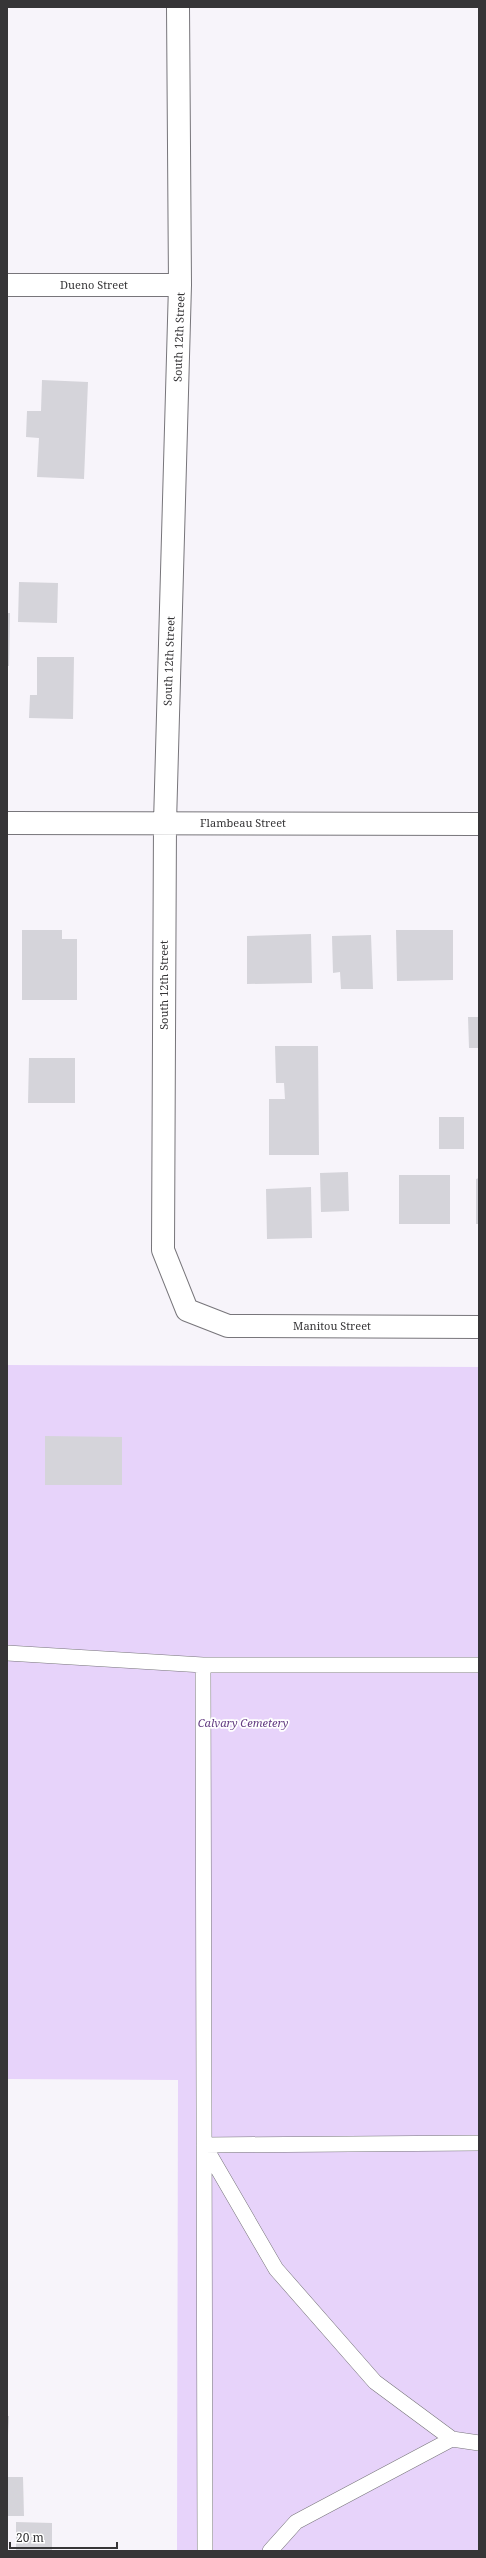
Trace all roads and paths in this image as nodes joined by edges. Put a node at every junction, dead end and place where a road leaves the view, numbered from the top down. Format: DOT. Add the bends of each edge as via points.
graph roads {
  1 [pos="178,7"];
  2 [pos="7,285"];
  3 [pos="180,285"];
  4 [pos="7,823"];
  5 [pos="165,823"];
  6 [pos="479,824"];
  7 [pos="187,1310"];
  8 [pos="479,1327"];
  9 [pos="7,1653"];
  10 [pos="203,1665"];
  11 [pos="479,1665"];
  12 [pos="479,2143"];
  13 [pos="204,2145"];
  14 [pos="452,2438"];
  15 [pos="479,2443"];
  16 [pos="205,2551"];
  17 [pos="270,2551"];
  1 -- 3 [label="street, South 12th Street"];
  2 -- 3 [label="street, Dueno Street"];
  3 -- 5 [label="street, South 12th Street"];
  4 -- 5 [label="street, Flambeau Street"];
  5 -- 6 [label="street, Flambeau Street"];
  5 -- 7 [label="street, South 12th Street" via="163,1250"];
  7 -- 8 [label="street, Manitou Street" via="228,1326"];
  9 -- 10 [label="lane"];
  10 -- 11 [label="lane"];
  10 -- 13 [label="lane"];
  12 -- 13 [label="lane"];
  13 -- 14 [label="lane" via="276,2269 375,2382"];
  13 -- 16 [label="lane"];
  14 -- 15 [label="lane"];
  14 -- 17 [label="lane" via="296,2522"];
}
